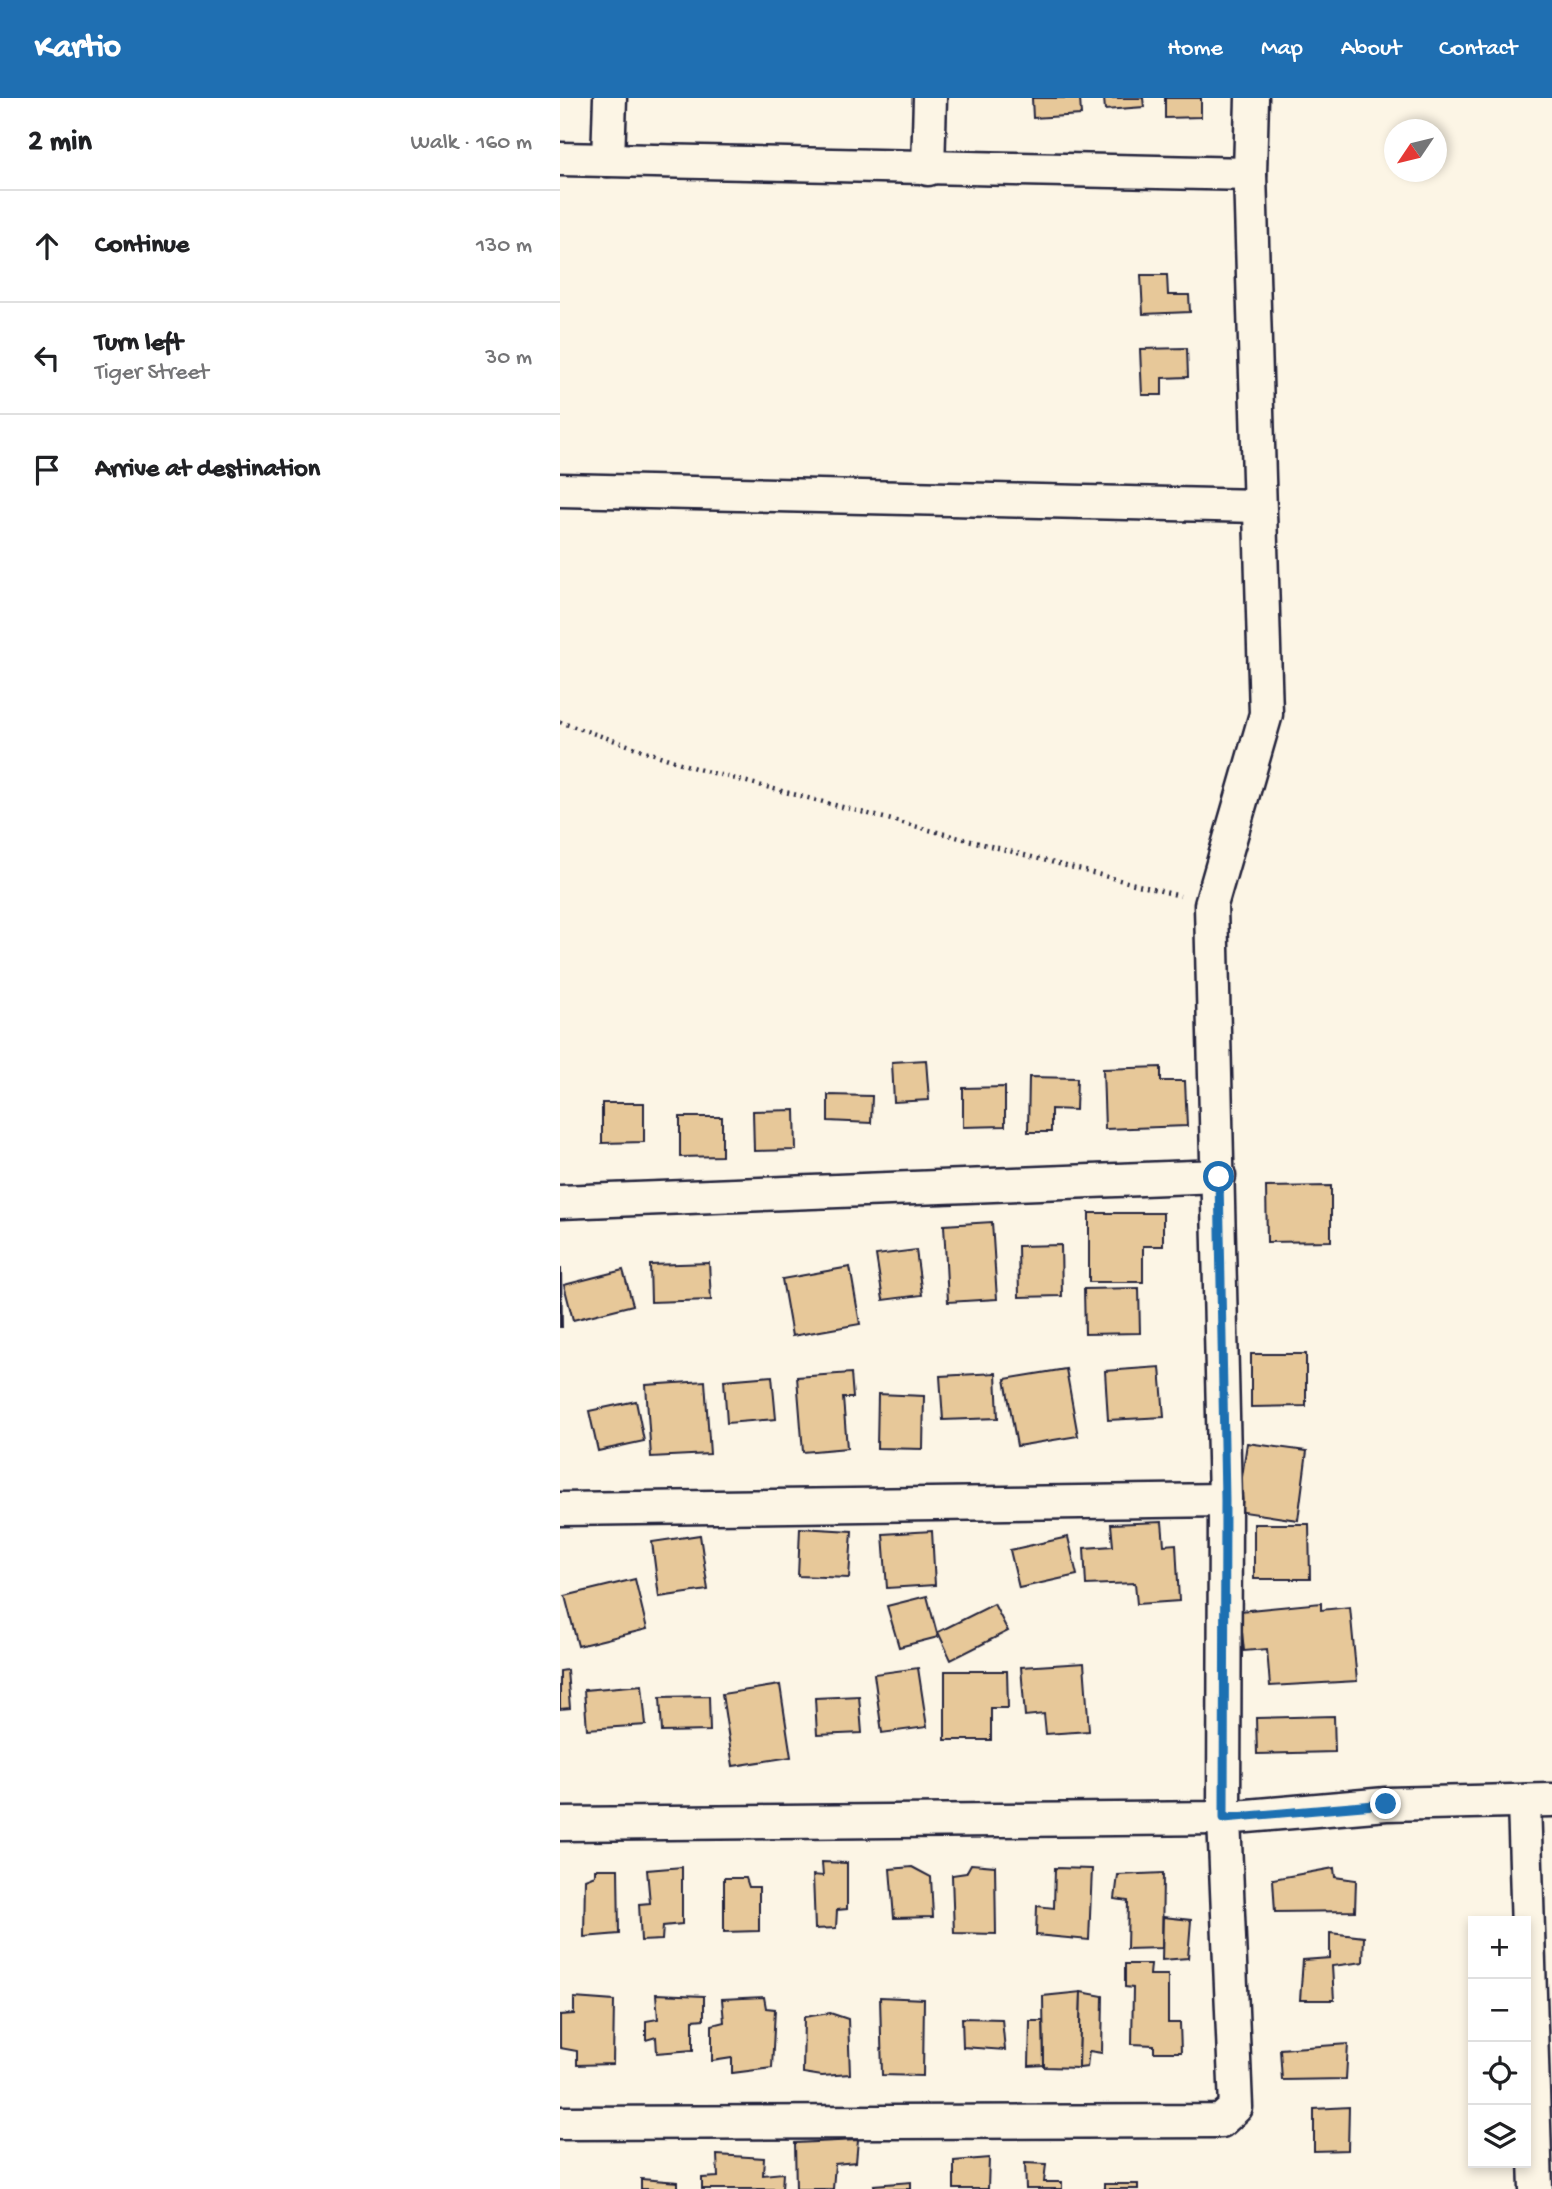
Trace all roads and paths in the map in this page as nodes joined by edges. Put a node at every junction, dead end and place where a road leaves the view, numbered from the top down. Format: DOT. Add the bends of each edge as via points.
graph roads {
  1 [pos="610,98"];
  2 [pos="930,98"];
  3 [pos="1252,98"];
  4 [pos="560,159"];
  5 [pos="608,160"];
  6 [pos="928,169"];
  7 [pos="1250,174"];
  8 [pos="560,490"];
  9 [pos="1259,506"];
  10 [pos="560,722"];
  11 [pos="1211,905"];
  12 [pos="1219,1177"];
  13 [pos="560,1202"];
  14 [pos="1225,1500"];
  15 [pos="560,1509"];
  16 [pos="1538,1800"];
  17 [pos="1224,1818"];
  18 [pos="560,1824"];
  19 [pos="1543,2099"];
  20 [pos="560,2123"];
  21 [pos="1536,2189"];
  1 -- 5 [label="street"];
  2 -- 6 [label="street"];
  3 -- 7 [label="street"];
  4 -- 5 [label="street"];
  5 -- 6 [label="street"];
  6 -- 7 [label="street"];
  7 -- 9 [label="street"];
  8 -- 9 [label="street"];
  9 -- 11 [label="street" via="1266,714"];
  10 -- 11 [label="path" via="698,769"];
  11 -- 12 [label="street"];
  12 -- 13 [label="street"];
  12 -- 14 [label="street"];
  14 -- 15 [label="street"];
  14 -- 17 [label="street"];
  16 -- 17 [label="street" via="1386,1804"];
  16 -- 19 [label="street"];
  17 -- 18 [label="street"];
  17 -- 20 [label="street" via="1236,2107 1221,2121"];
  19 -- 21 [label="street"];
}
